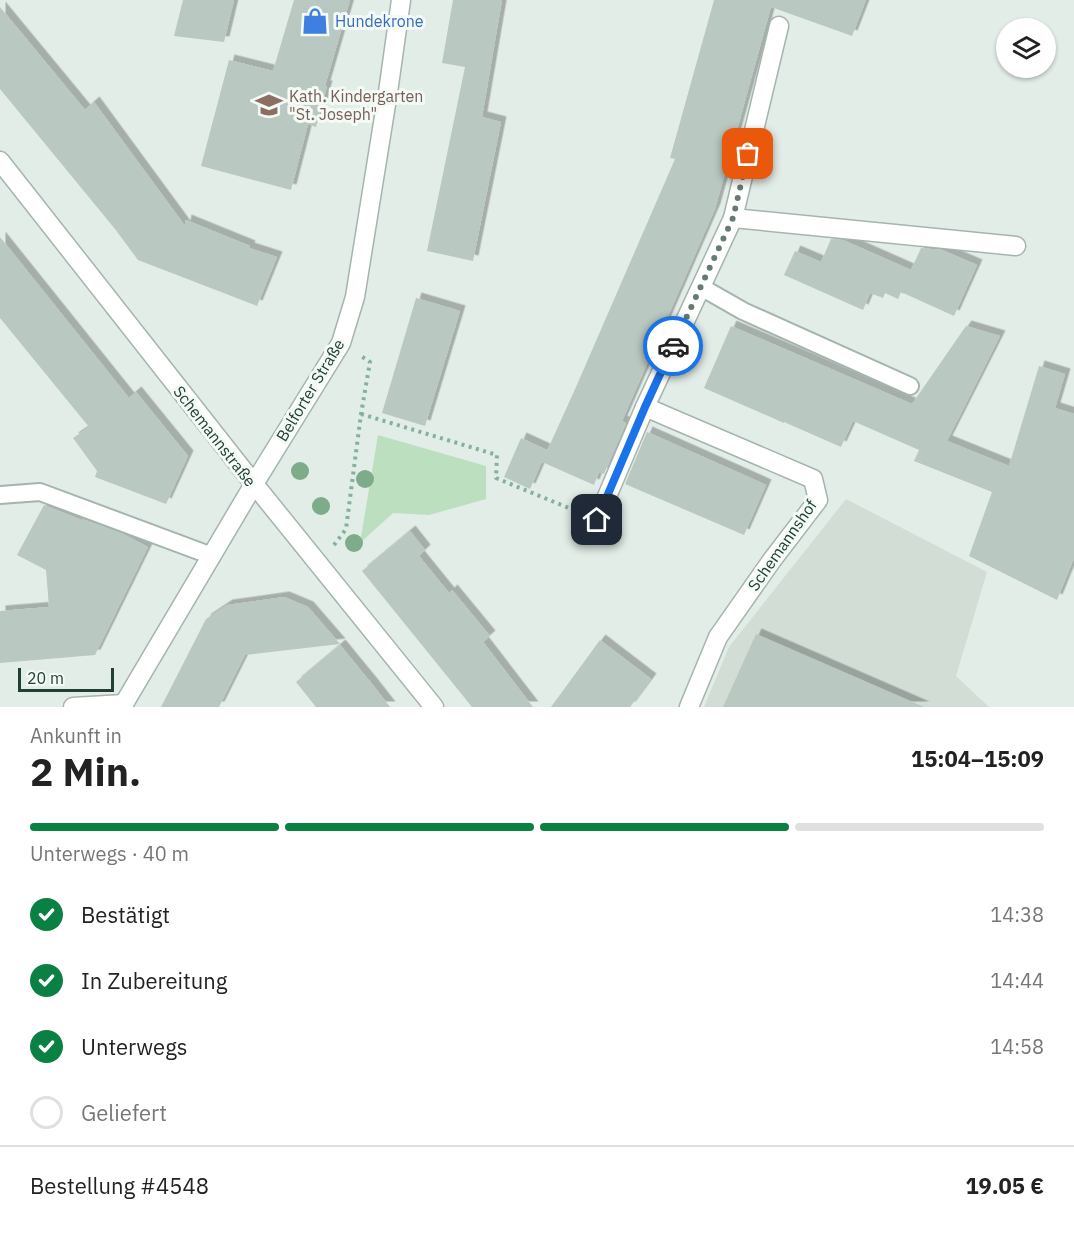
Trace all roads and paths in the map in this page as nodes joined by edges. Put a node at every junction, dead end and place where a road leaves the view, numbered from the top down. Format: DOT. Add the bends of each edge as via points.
graph roads {
  1 [pos="401,0"];
  2 [pos="779,26"];
  3 [pos="0,161"];
  4 [pos="733,218"];
  5 [pos="1016,246"];
  6 [pos="701,287"];
  7 [pos="341,343"];
  8 [pos="909,386"];
  9 [pos="645,407"];
  10 [pos="361,414"];
  11 [pos="254,484"];
  12 [pos="0,495"];
  13 [pos="597,520"];
  14 [pos="212,556"];
  15 [pos="318,564"];
  16 [pos="123,705"];
  17 [pos="73,707"];
  18 [pos="434,707"];
  19 [pos="689,707"];
  1 -- 7 [label="street, Belforter Straße" via="355,297"];
  2 -- 4 [label="street"];
  3 -- 11 [label="street, Schemannstraße"];
  4 -- 5 [label="street"];
  4 -- 6 [label="street"];
  6 -- 8 [label="lane" via="743,311"];
  6 -- 9 [label="street"];
  7 -- 10 [label="path" via="370,362"];
  7 -- 11 [label="street, Belforter Straße"];
  9 -- 13 [label="street"];
  9 -- 19 [label="street, Schemannshof" via="813,479 818,500 718,636"];
  10 -- 13 [label="path" via="497,455 496,478"];
  10 -- 15 [label="path" via="346,529"];
  11 -- 14 [label="street, Belforter Straße"];
  11 -- 15 [label="street, Schemannstraße"];
  12 -- 14 [label="lane" via="40,492"];
  14 -- 16 [label="street, Belforter Straße"];
  15 -- 18 [label="street, Schemannstraße"];
  16 -- 17 [label="street"];
}
